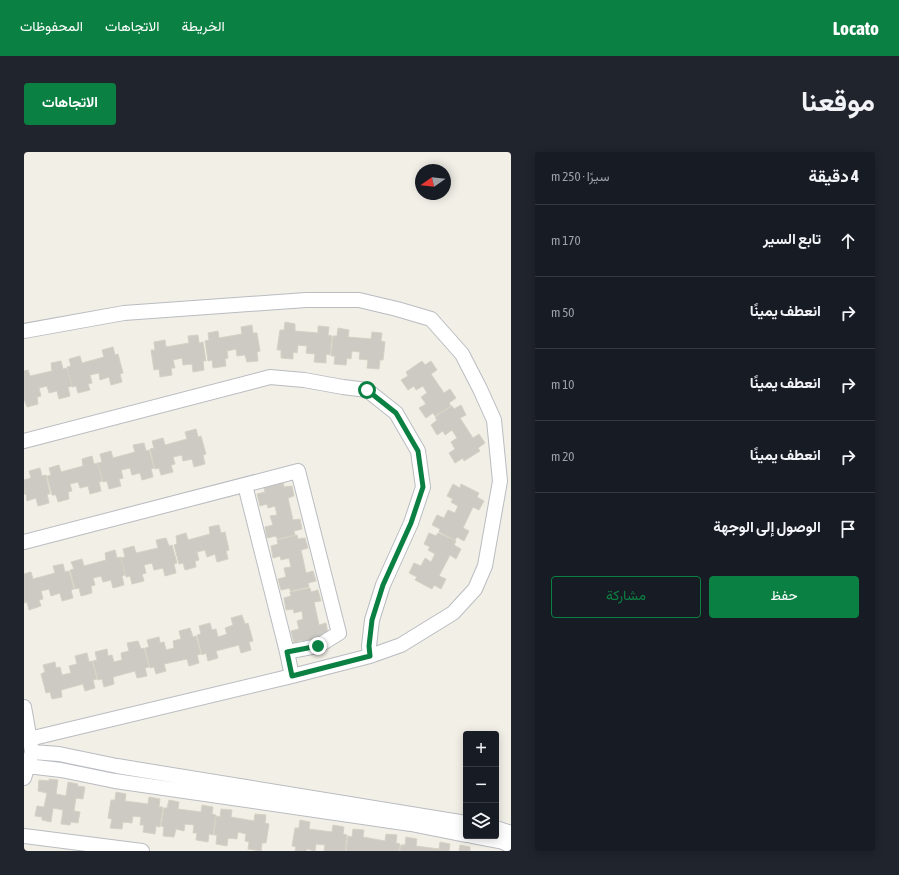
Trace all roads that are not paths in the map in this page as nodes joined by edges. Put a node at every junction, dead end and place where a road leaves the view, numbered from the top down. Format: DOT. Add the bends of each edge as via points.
graph roads {
  1 [pos="24,332"];
  2 [pos="24,441"];
  3 [pos="245,485"];
  4 [pos="24,542"];
  5 [pos="287,652"];
  6 [pos="370,656"];
  7 [pos="292,676"];
  8 [pos="24,707"];
  9 [pos="28,759"];
  10 [pos="463,823"];
  11 [pos="499,829"];
  12 [pos="511,833"];
  13 [pos="463,834"];
  14 [pos="24,836"];
  15 [pos="488,839"];
  16 [pos="511,846"];
  17 [pos="142,851"];
  1 -- 6 [label="street" via="124,313 306,300 359,300 431,320 462,354 494,420 500,481 485,566 475,589 453,613 401,645"];
  2 -- 6 [label="street" via="270,377 367,390 396,413 418,451 423,487 411,523 383,585 372,620"];
  3 -- 4 [label="street"];
  3 -- 5 [label="street"];
  3 -- 5 [label="street" via="298,471 339,633 318,646"];
  5 -- 7 [label="street"];
  6 -- 7 [label="street"];
  7 -- 9 [label="street"];
  8 -- 9 [label="street"];
  9 -- 10 [label="street" via="59,754 117,766"];
  9 -- 13 [label="street" via="61,770 122,782 412,824"];
  11 -- 12 [label="street"];
  14 -- 17 [label="street"];
  15 -- 16 [label="street"];
}
